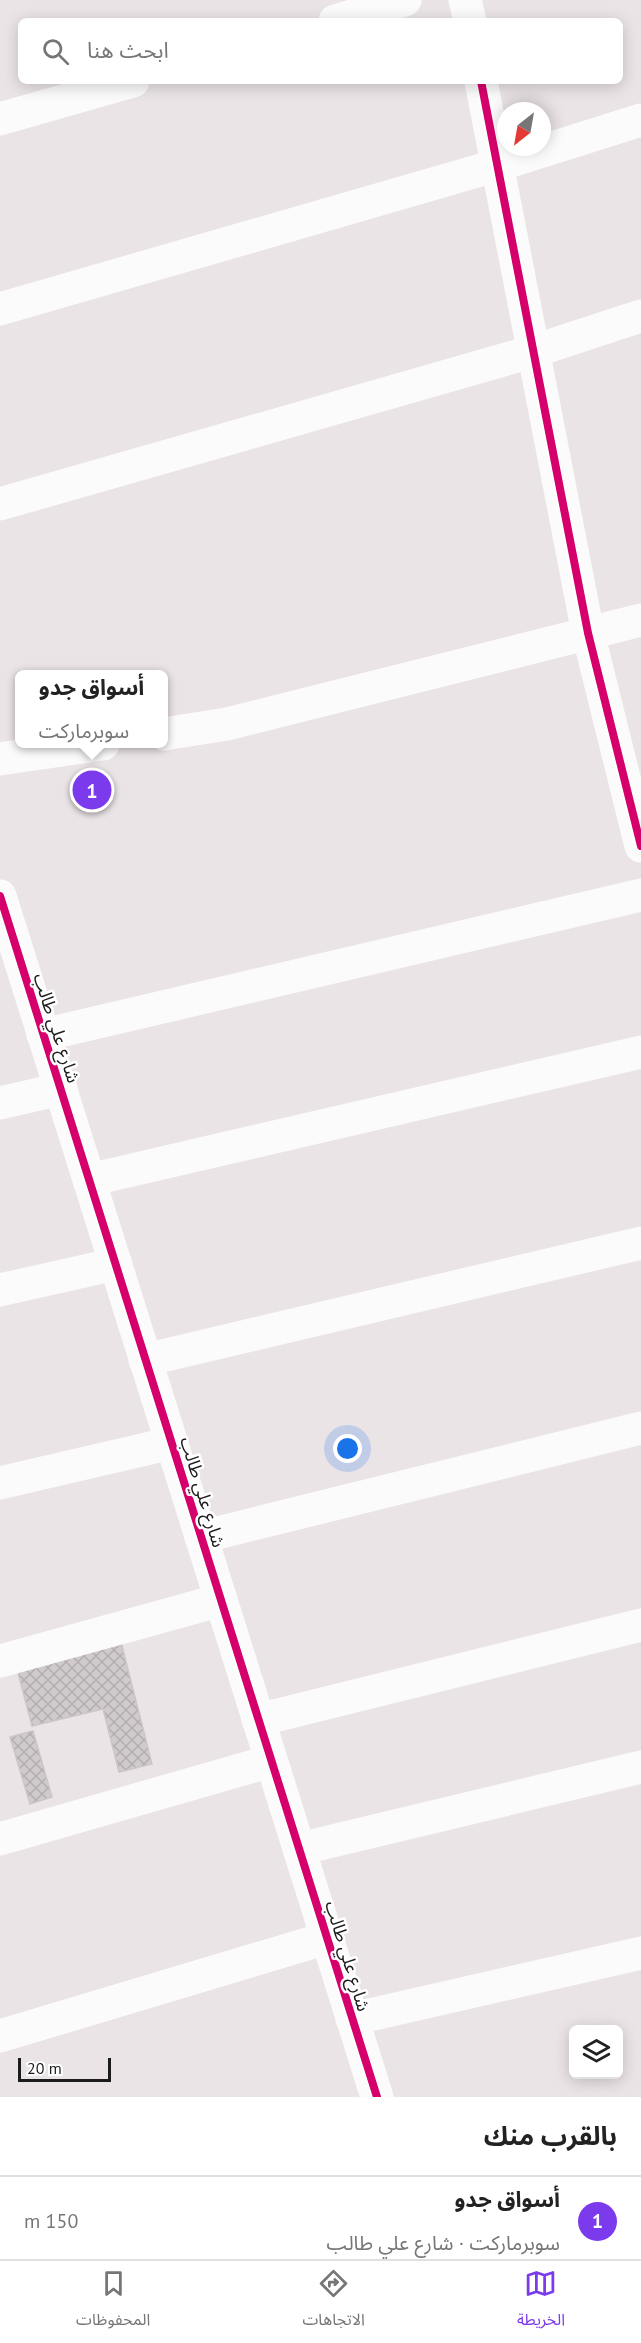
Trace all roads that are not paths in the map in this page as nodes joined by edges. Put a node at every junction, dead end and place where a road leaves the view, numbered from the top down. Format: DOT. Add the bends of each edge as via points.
graph roads {
  1 [pos="405,0"];
  2 [pos="345,18"];
  3 [pos="122,84"];
  4 [pos="482,84"];
  5 [pos="0,119"];
  6 [pos="641,120"];
  7 [pos="498,165"];
  8 [pos="0,309"];
  9 [pos="641,316"];
  10 [pos="531,352"];
  11 [pos="0,504"];
  12 [pos="641,620"];
  13 [pos="588,633"];
  14 [pos="168,733"];
  15 [pos="76,748"];
  16 [pos="0,759"];
  17 [pos="641,846"];
  18 [pos="641,895"];
  19 [pos="1,903"];
  20 [pos="44,1035"];
  21 [pos="641,1052"];
  22 [pos="61,1089"];
  23 [pos="0,1103"];
  24 [pos="89,1180"];
  25 [pos="641,1243"];
  26 [pos="116,1264"];
  27 [pos="0,1290"];
  28 [pos="145,1360"];
  29 [pos="641,1428"];
  30 [pos="172,1443"];
  31 [pos="0,1482"];
  32 [pos="201,1537"];
  33 [pos="221,1600"];
  34 [pos="641,1625"];
  35 [pos="0,1661"];
  36 [pos="258,1720"];
  37 [pos="271,1761"];
  38 [pos="641,1767"];
  39 [pos="0,1839"];
  40 [pos="299,1849"];
  41 [pos="327,1938"];
  42 [pos="641,1953"];
  43 [pos="352,2019"];
  44 [pos="0,2036"];
  45 [pos="377,2097"];
  1 -- 2 [label="street"];
  3 -- 5 [label="street"];
  4 -- 7 [label="street"];
  6 -- 7 [label="street"];
  7 -- 8 [label="street"];
  7 -- 10 [label="street"];
  9 -- 10 [label="street"];
  10 -- 11 [label="street"];
  10 -- 13 [label="street"];
  12 -- 13 [label="street"];
  13 -- 14 [label="street" via="227,724"];
  13 -- 17 [label="street"];
  15 -- 16 [label="street"];
  18 -- 20 [label="street"];
  19 -- 20 [label="street, شارع علي طالب"];
  20 -- 22 [label="street, شارع علي طالب"];
  21 -- 24 [label="street"];
  22 -- 23 [label="street"];
  22 -- 24 [label="street, شارع علي طالب"];
  24 -- 26 [label="street, شارع علي طالب"];
  25 -- 28 [label="street"];
  26 -- 27 [label="street"];
  26 -- 28 [label="street, شارع علي طالب"];
  28 -- 30 [label="street, شارع علي طالب"];
  29 -- 32 [label="street"];
  30 -- 31 [label="street"];
  30 -- 32 [label="street, شارع علي طالب"];
  32 -- 33 [label="street, شارع علي طالب"];
  33 -- 35 [label="street"];
  33 -- 36 [label="street, شارع علي طالب"];
  34 -- 36 [label="street"];
  36 -- 37 [label="street, شارع علي طالب"];
  37 -- 39 [label="street"];
  37 -- 40 [label="street, شارع علي طالب"];
  38 -- 40 [label="street"];
  40 -- 41 [label="street, شارع علي طالب"];
  41 -- 43 [label="street, شارع علي طالب"];
  41 -- 44 [label="street"];
  42 -- 43 [label="street"];
  43 -- 45 [label="street, شارع علي طالب"];
}
